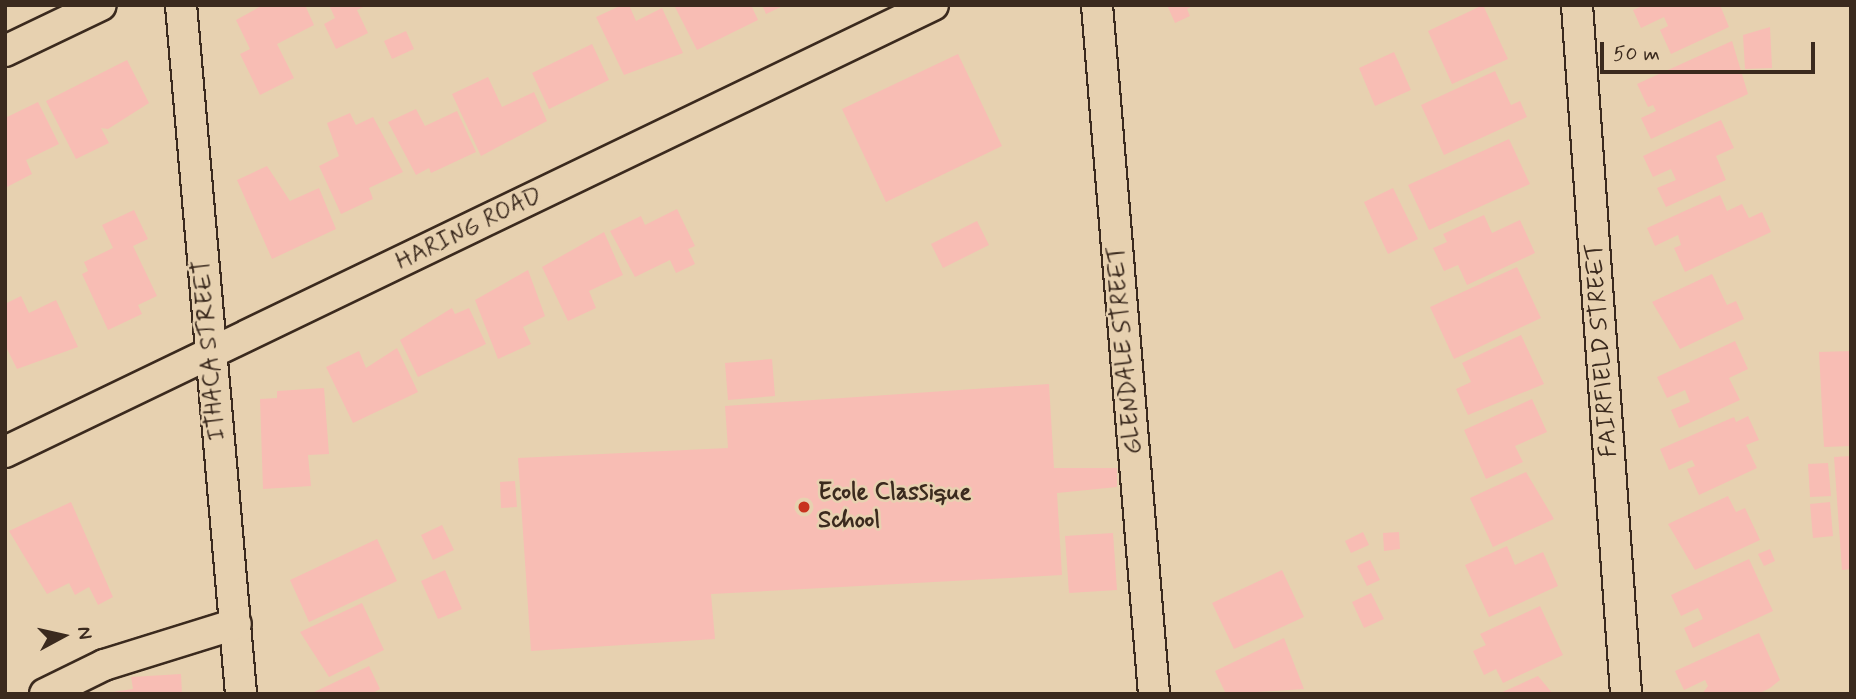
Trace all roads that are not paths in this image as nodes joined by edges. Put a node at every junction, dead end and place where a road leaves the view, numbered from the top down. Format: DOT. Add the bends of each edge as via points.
graph roads {
  1 [pos="102,5"];
  2 [pos="181,5"];
  3 [pos="933,5"];
  4 [pos="1097,5"];
  5 [pos="1577,5"];
  6 [pos="5,51"];
  7 [pos="209,354"];
  8 [pos="5,452"];
  9 [pos="236,624"];
  10 [pos="46,694"];
  11 [pos="241,694"];
  12 [pos="1154,694"];
  13 [pos="1626,694"];
  1 -- 6 [label="street"];
  2 -- 7 [label="street, ITHACA STREET"];
  3 -- 7 [label="street, HARING ROAD"];
  4 -- 12 [label="street, GLENDALE STREET"];
  5 -- 13 [label="street, FAIRFIELD STREET"];
  7 -- 8 [label="street, HARING ROAD"];
  7 -- 9 [label="street, ITHACA STREET"];
  9 -- 10 [label="street" via="104,665"];
  9 -- 11 [label="street, ITHACA STREET"];
}
